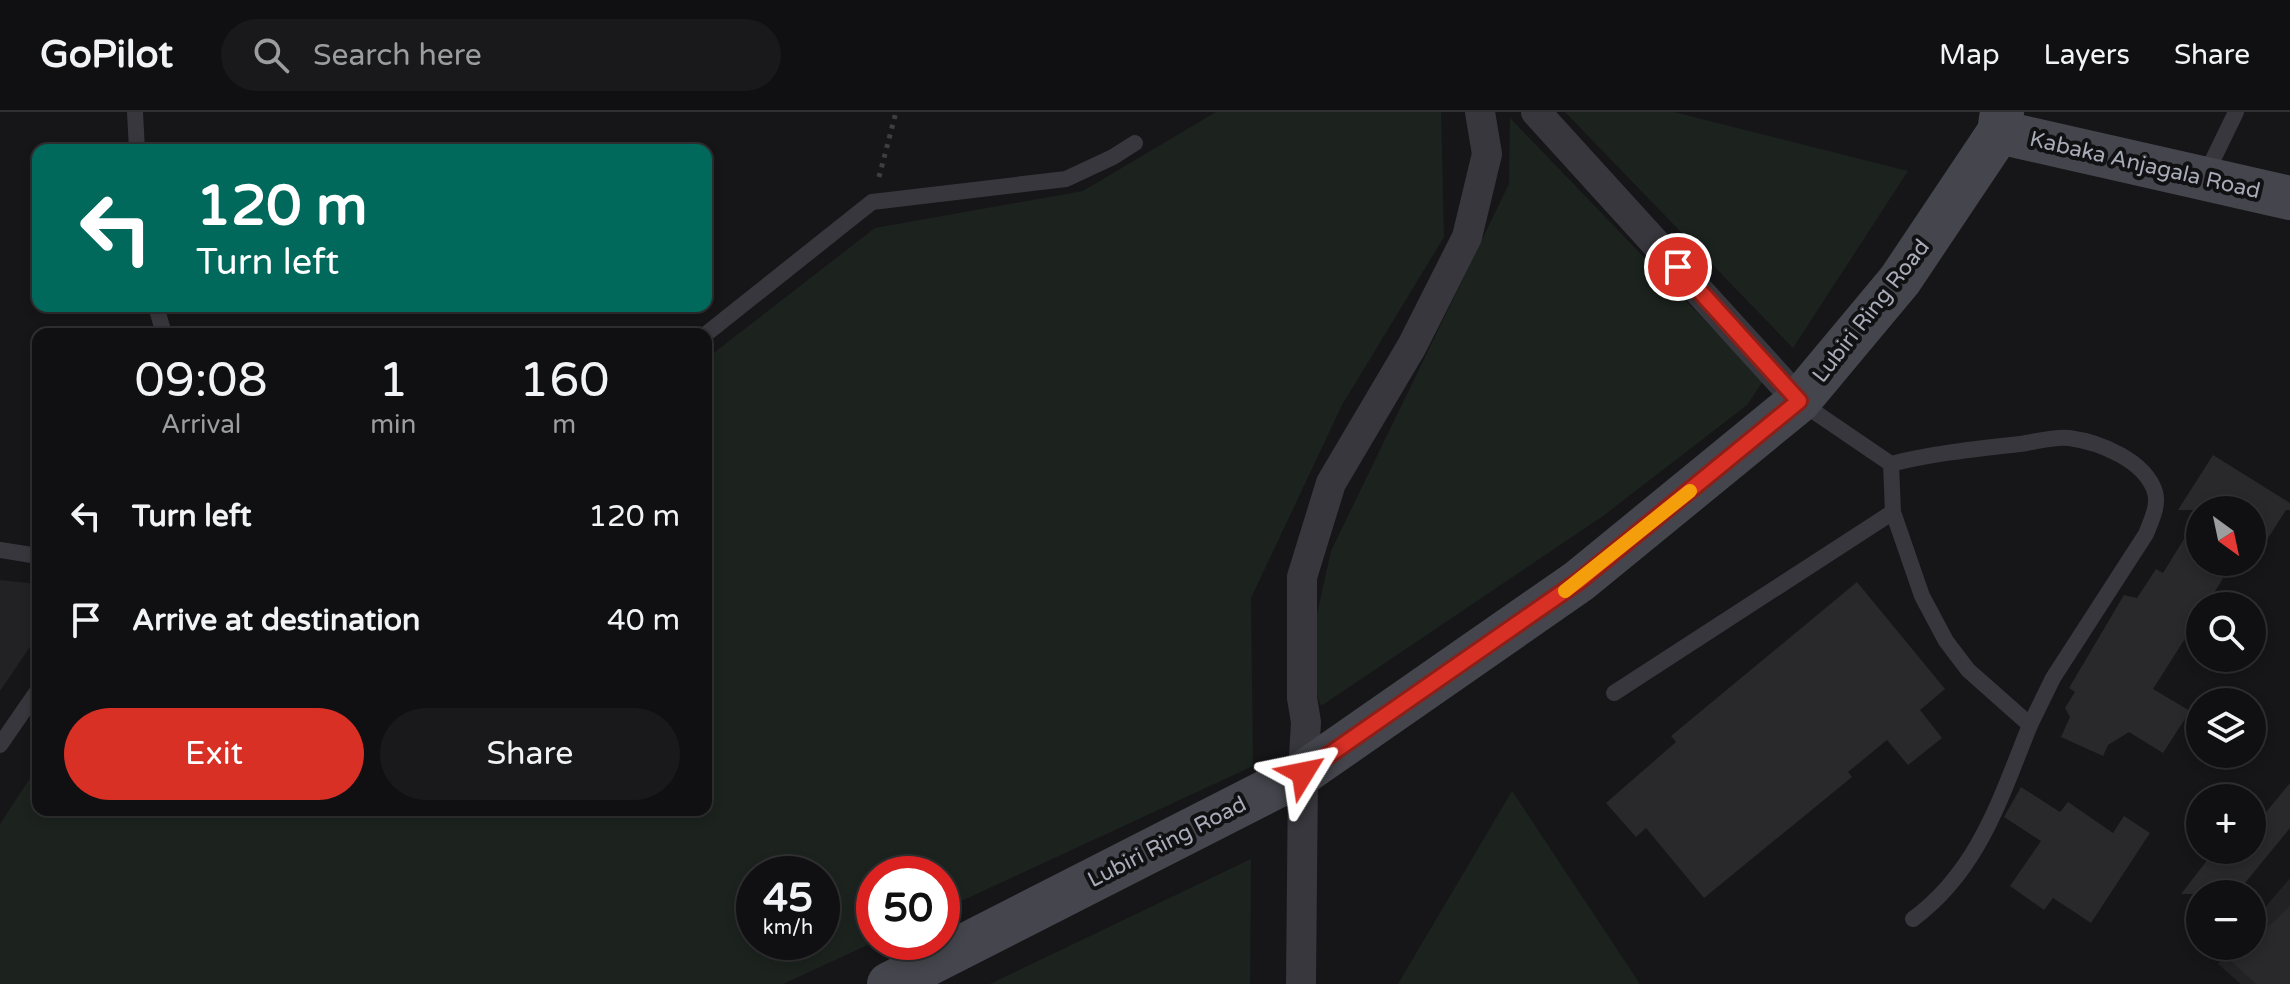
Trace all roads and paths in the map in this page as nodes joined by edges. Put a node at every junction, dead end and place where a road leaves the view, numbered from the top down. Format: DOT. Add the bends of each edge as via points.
graph roads {
  1 [pos="135,112"];
  2 [pos="896,112"];
  3 [pos="1480,112"];
  4 [pos="1536,112"];
  5 [pos="2236,112"];
  6 [pos="2001,122"];
  7 [pos="1135,143"];
  8 [pos="137,144"];
  9 [pos="2205,178"];
  10 [pos="2290,198"];
  11 [pos="872,202"];
  12 [pos="712,329"];
  13 [pos="1799,401"];
  14 [pos="1891,464"];
  15 [pos="1893,512"];
  16 [pos="0,550"];
  17 [pos="32,555"];
  18 [pos="1614,693"];
  19 [pos="32,699"];
  20 [pos="2030,725"];
  21 [pos="0,745"];
  22 [pos="1303,773"];
  23 [pos="1913,919"];
  24 [pos="889,984"];
  25 [pos="1301,984"];
  1 -- 8 [label="lane"];
  2 -- 11 [label="path"];
  3 -- 22 [label="street" via="1487,154 1467,237 1412,346 1331,483 1302,577"];
  4 -- 13 [label="street"];
  5 -- 9 [label="lane"];
  6 -- 9 [label="main road, Kabaka Anjagala Road"];
  6 -- 13 [label="main road, Lubiri Ring Road" via="1900,280"];
  7 -- 11 [label="lane" via="1066,179"];
  9 -- 10 [label="main road, Kabaka Anjagala Road"];
  11 -- 12 [label="lane"];
  13 -- 14 [label="lane"];
  13 -- 22 [label="main road, Lubiri Ring Road" via="1579,581"];
  14 -- 15 [label="lane"];
  14 -- 20 [label="lane" via="1927,454 2067,438 2111,449 2127,459 2155,492 2156,509 2146,534 2053,678"];
  15 -- 18 [label="lane"];
  15 -- 20 [label="lane" via="1922,596 1946,641 1968,670"];
  16 -- 17 [label="lane"];
  19 -- 21 [label="lane"];
  20 -- 23 [label="lane" via="1995,813 1962,872 1939,900"];
  22 -- 24 [label="main road, Lubiri Ring Road"];
  22 -- 25 [label="street"];
}
